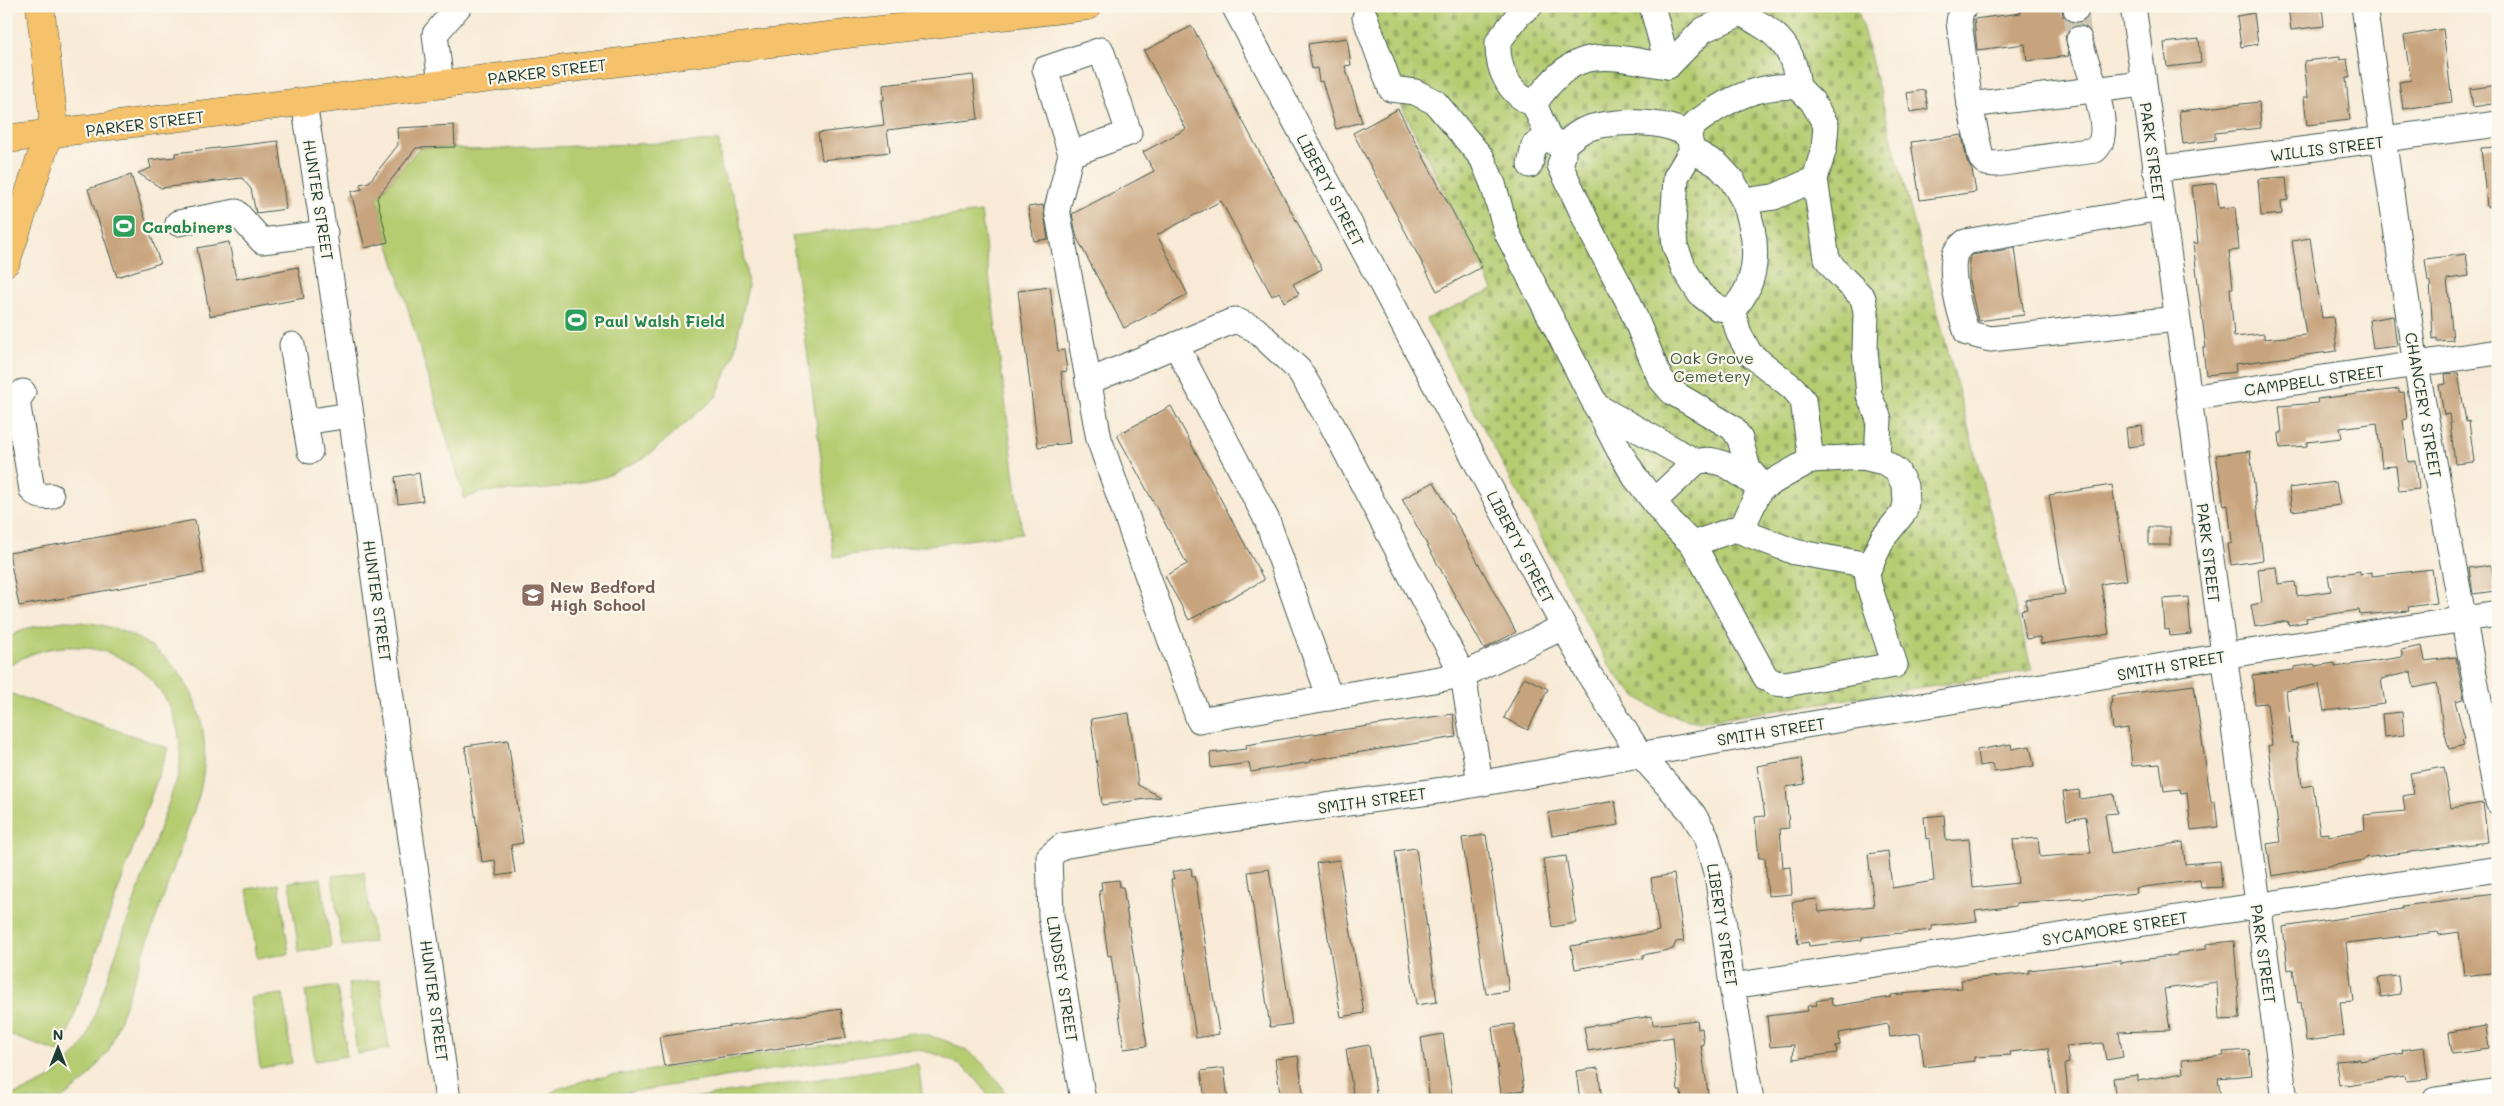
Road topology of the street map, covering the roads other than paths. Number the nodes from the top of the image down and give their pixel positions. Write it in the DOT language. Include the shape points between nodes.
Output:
graph roads {
  1 [pos="40,6"];
  2 [pos="459,6"];
  3 [pos="1088,6"];
  4 [pos="1234,6"];
  5 [pos="1530,6"];
  6 [pos="1652,6"];
  7 [pos="2133,6"];
  8 [pos="2364,6"];
  9 [pos="1739,10"];
  10 [pos="1962,14"];
  11 [pos="1365,17"];
  12 [pos="2079,39"];
  13 [pos="1668,66"];
  14 [pos="2143,84"];
  15 [pos="441,85"];
  16 [pos="1798,86"];
  17 [pos="2096,90"];
  18 [pos="304,102"];
  19 [pos="1534,104"];
  20 [pos="1970,105"];
  21 [pos="2498,124"];
  22 [pos="50,134"];
  23 [pos="6,139"];
  24 [pos="2382,141"];
  25 [pos="1554,142"];
  26 [pos="1690,143"];
  27 [pos="1070,154"];
  28 [pos="1530,165"];
  29 [pos="2155,169"];
  30 [pos="1815,179"];
  31 [pos="1744,201"];
  32 [pos="2161,208"];
  33 [pos="178,223"];
  34 [pos="325,233"];
  35 [pos="6,262"];
  36 [pos="1732,310"];
  37 [pos="2177,319"];
  38 [pos="292,344"];
  39 [pos="1176,345"];
  40 [pos="2498,352"];
  41 [pos="2416,366"];
  42 [pos="1088,382"];
  43 [pos="23,392"];
  44 [pos="2189,398"];
  45 [pos="1596,406"];
  46 [pos="350,415"];
  47 [pos="305,422"];
  48 [pos="310,451"];
  49 [pos="1877,459"];
  50 [pos="1811,460"];
  51 [pos="1696,462"];
  52 [pos="1762,488"];
  53 [pos="52,496"];
  54 [pos="1654,501"];
  55 [pos="1736,529"];
  56 [pos="1692,544"];
  57 [pos="1869,566"];
  58 [pos="2498,614"];
  59 [pos="2463,620"];
  60 [pos="1563,627"];
  61 [pos="2223,656"];
  62 [pos="1464,675"];
  63 [pos="1330,698"];
  64 [pos="1639,753"];
  65 [pos="1480,783"];
  66 [pos="2498,802"];
  67 [pos="1049,857"];
  68 [pos="2498,869"];
  69 [pos="2258,906"];
  70 [pos="1732,986"];
  71 [pos="2498,1091"];
  72 [pos="448,1100"];
  73 [pos="1083,1100"];
  74 [pos="1751,1100"];
  75 [pos="2285,1100"];
  76 [pos="2435,1100"];
  1 -- 22 [label="main road" via="53,114"];
  2 -- 15 [label="street" via="435,34"];
  3 -- 15 [label="main road, PARKER STREET"];
  4 -- 60 [label="street, LIBERTY STREET"];
  5 -- 19 [label="street" via="1506,28 1498,42 1497,52 1509,86 1521,99"];
  6 -- 13 [label="street"];
  7 -- 14 [label="street, PARK STREET"];
  8 -- 24 [label="street, CHANCERY STREET"];
  9 -- 13 [label="street" via="1704,30"];
  9 -- 16 [label="street" via="1772,32 1787,48 1796,69"];
  10 -- 20 [label="street"];
  11 -- 45 [label="street" via="1391,89 1414,92 1435,102 1482,158 1494,184 1507,233"];
  12 -- 17 [label="street"];
  13 -- 19 [label="street" via="1593,56 1562,72"];
  14 -- 17 [label="street"];
  14 -- 29 [label="street, PARK STREET"];
  15 -- 18 [label="main road, PARKER STREET"];
  16 -- 26 [label="street" via="1767,88 1728,102 1694,125"];
  16 -- 30 [label="street" via="1812,101 1826,125 1824,148"];
  17 -- 20 [label="street"];
  17 -- 20 [label="street" via="2103,137 2095,150 1996,164 1986,163 1981,158"];
  18 -- 22 [label="main road, PARKER STREET"];
  18 -- 34 [label="street, HUNTER STREET"];
  19 -- 25 [label="street"];
  21 -- 24 [label="street, WILLIS STREET"];
  22 -- 23 [label="main road, PARKER STREET"];
  22 -- 35 [label="main road"];
  24 -- 29 [label="street, WILLIS STREET"];
  24 -- 41 [label="street, CHANCERY STREET"];
  25 -- 26 [label="street" via="1604,125 1636,123 1671,127"];
  25 -- 28 [label="street" via="1534,146"];
  25 -- 52 [label="street" via="1563,156 1560,165 1629,303 1660,378 1672,392 1733,428 1740,439 1748,470"];
  26 -- 31 [label="street" via="1732,180"];
  26 -- 36 [label="street" via="1676,177 1675,246 1684,270 1700,294 1718,308"];
  27 -- 42 [label="street" via="1057,209"];
  29 -- 32 [label="street, PARK STREET"];
  30 -- 31 [label="street" via="1774,197"];
  30 -- 49 [label="street" via="1827,259 1863,298 1868,395 1879,419"];
  31 -- 36 [label="street" via="1753,230 1755,263 1748,288"];
  32 -- 37 [label="street, PARK STREET"];
  32 -- 37 [label="street" via="1965,242 1956,252 1953,264 1961,317 1967,333 1990,339"];
  33 -- 34 [label="street" via="236,212 262,241"];
  34 -- 46 [label="street, HUNTER STREET"];
  36 -- 50 [label="street" via="1739,334 1750,354 1794,388 1803,400"];
  37 -- 44 [label="street, PARK STREET"];
  38 -- 47 [label="street"];
  39 -- 42 [label="street"];
  39 -- 62 [label="street" via="1235,320 1256,329 1299,370 1331,422"];
  39 -- 63 [label="street" via="1268,520"];
  40 -- 41 [label="street, CAMPBELL STREET"];
  41 -- 44 [label="street, CAMPBELL STREET"];
  41 -- 59 [label="street, CHANCERY STREET"];
  42 -- 63 [label="street" via="1098,439 1199,720"];
  43 -- 53 [label="street" via="16,401 32,490 43,497"];
  44 -- 61 [label="street, PARK STREET"];
  45 -- 51 [label="street"];
  45 -- 54 [label="street" via="1635,477"];
  46 -- 47 [label="street"];
  46 -- 72 [label="street, HUNTER STREET"];
  47 -- 48 [label="street"];
  49 -- 50 [label="street" via="1836,457"];
  49 -- 57 [label="street" via="1891,466 1902,478 1906,502 1904,512 1882,538"];
  50 -- 52 [label="street"];
  51 -- 52 [label="street" via="1705,459 1718,462"];
  51 -- 54 [label="street"];
  52 -- 55 [label="street" via="1744,524"];
  54 -- 56 [label="street"];
  55 -- 56 [label="street"];
  55 -- 57 [label="street" via="1795,552"];
  56 -- 57 [label="street" via="1759,669 1766,678 1780,684 1895,666 1869,586"];
  58 -- 59 [label="street, SMITH STREET"];
  59 -- 61 [label="street, SMITH STREET"];
  59 -- 66 [label="street, CHANCERY STREET"];
  60 -- 62 [label="street"];
  60 -- 64 [label="street, LIBERTY STREET"];
  61 -- 64 [label="street, SMITH STREET"];
  61 -- 69 [label="street, PARK STREET"];
  62 -- 63 [label="street"];
  62 -- 65 [label="street"];
  64 -- 65 [label="street, SMITH STREET"];
  64 -- 70 [label="street, LIBERTY STREET" via="1693,814 1706,836 1718,880"];
  65 -- 67 [label="street, SMITH STREET" via="1062,846"];
  67 -- 73 [label="street, LINDSEY STREET" via="1051,916"];
  68 -- 69 [label="street, SYCAMORE STREET"];
  69 -- 70 [label="street, SYCAMORE STREET"];
  69 -- 75 [label="street, PARK STREET"];
  70 -- 74 [label="street, LIBERTY STREET"];
  71 -- 76 [label="street"];
}
